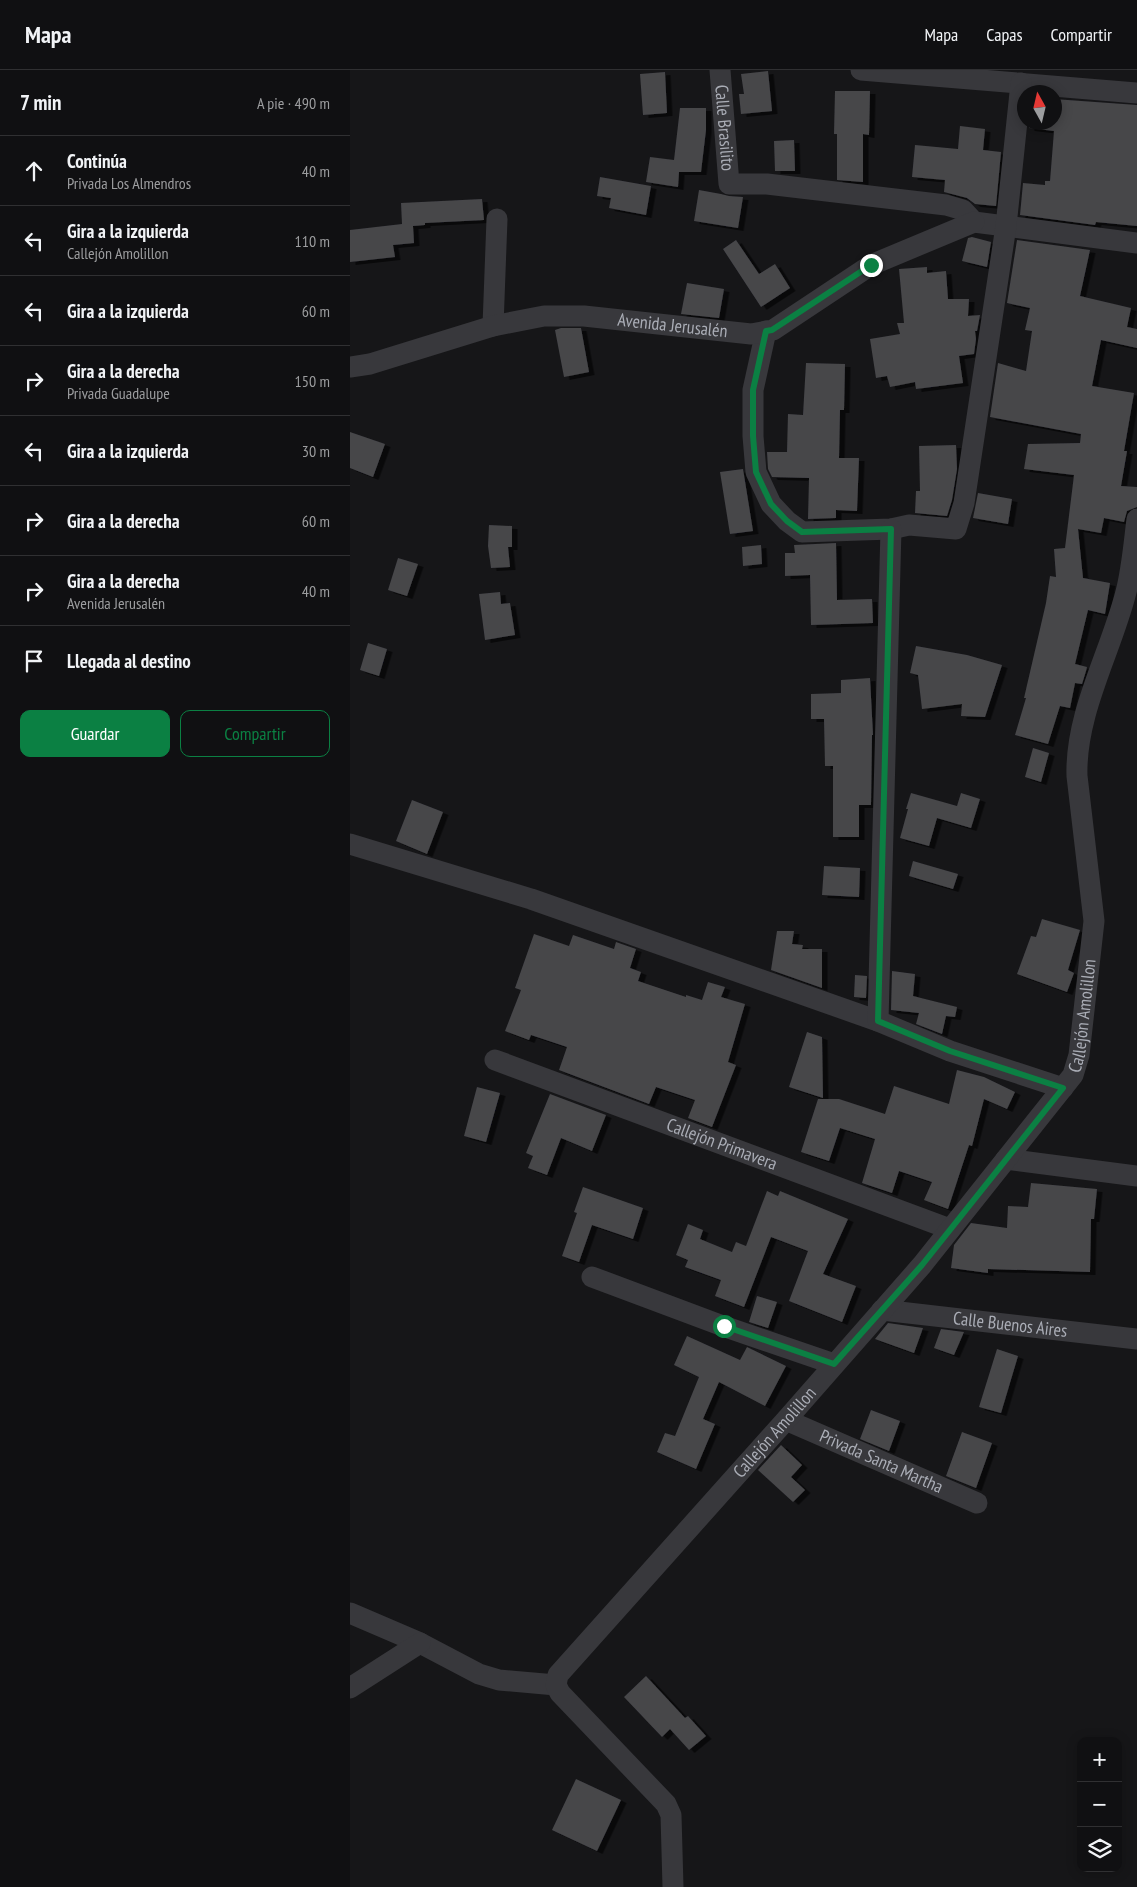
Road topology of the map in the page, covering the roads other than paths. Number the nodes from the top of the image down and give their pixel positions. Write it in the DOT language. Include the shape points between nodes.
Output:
graph roads {
  1 [pos="720,70"];
  2 [pos="861,70"];
  3 [pos="1021,83"];
  4 [pos="1137,93"];
  5 [pos="497,219"];
  6 [pos="974,222"];
  7 [pos="1006,226"];
  8 [pos="1137,243"];
  9 [pos="493,326"];
  10 [pos="766,331"];
  11 [pos="350,367"];
  12 [pos="1137,520"];
  13 [pos="891,529"];
  14 [pos="350,844"];
  15 [pos="878,1021"];
  16 [pos="495,1060"];
  17 [pos="1063,1088"];
  18 [pos="1006,1159"];
  19 [pos="1137,1176"];
  20 [pos="950,1229"];
  21 [pos="592,1277"];
  22 [pos="882,1310"];
  23 [pos="1137,1339"];
  24 [pos="834,1364"];
  25 [pos="786,1420"];
  26 [pos="976,1503"];
  27 [pos="350,1613"];
  28 [pos="420,1643"];
  29 [pos="556,1685"];
  30 [pos="350,1688"];
  31 [pos="673,1887"];
  1 -- 6 [label="street, Calle Brasilito" via="730,184 767,184 946,205 963,210"];
  2 -- 3 [label="street"];
  3 -- 4 [label="street"];
  3 -- 7 [label="street"];
  5 -- 9 [label="street"];
  6 -- 7 [label="street"];
  6 -- 10 [label="street, Avenida Jerusalén" via="871,265"];
  7 -- 8 [label="street"];
  7 -- 13 [label="street" via="964,503 956,528 909,525"];
  9 -- 10 [label="street, Avenida Jerusalén" via="544,316 584,316 751,334"];
  9 -- 11 [label="street, Avenida Jerusalén" via="370,364"];
  10 -- 13 [label="street" via="753,390 753,436 756,472 771,504 802,532"];
  12 -- 17 [label="street, Callejón Amolillon" via="1127,591 1082,726 1076,758 1094,921 1079,1055 1073,1075"];
  13 -- 15 [label="street"];
  14 -- 15 [label="street" via="532,899"];
  15 -- 17 [label="street" via="950,1051"];
  16 -- 20 [label="street, Callejón Primavera"];
  17 -- 18 [label="street, Callejón Amolillon"];
  18 -- 19 [label="street"];
  18 -- 20 [label="street, Callejón Amolillon"];
  20 -- 22 [label="street, Callejón Amolillon"];
  21 -- 24 [label="street"];
  22 -- 23 [label="street, Calle Buenos Aires"];
  22 -- 24 [label="street, Callejón Amolillon"];
  24 -- 25 [label="street, Callejón Amolillon"];
  25 -- 26 [label="street, Privada Santa Martha"];
  25 -- 29 [label="street, Callejón Amolillon" via="558,1675"];
  27 -- 28 [label="street"];
  28 -- 29 [label="street" via="479,1674 499,1680"];
  28 -- 30 [label="street"];
  29 -- 31 [label="street" via="666,1804 671,1815"];
}
